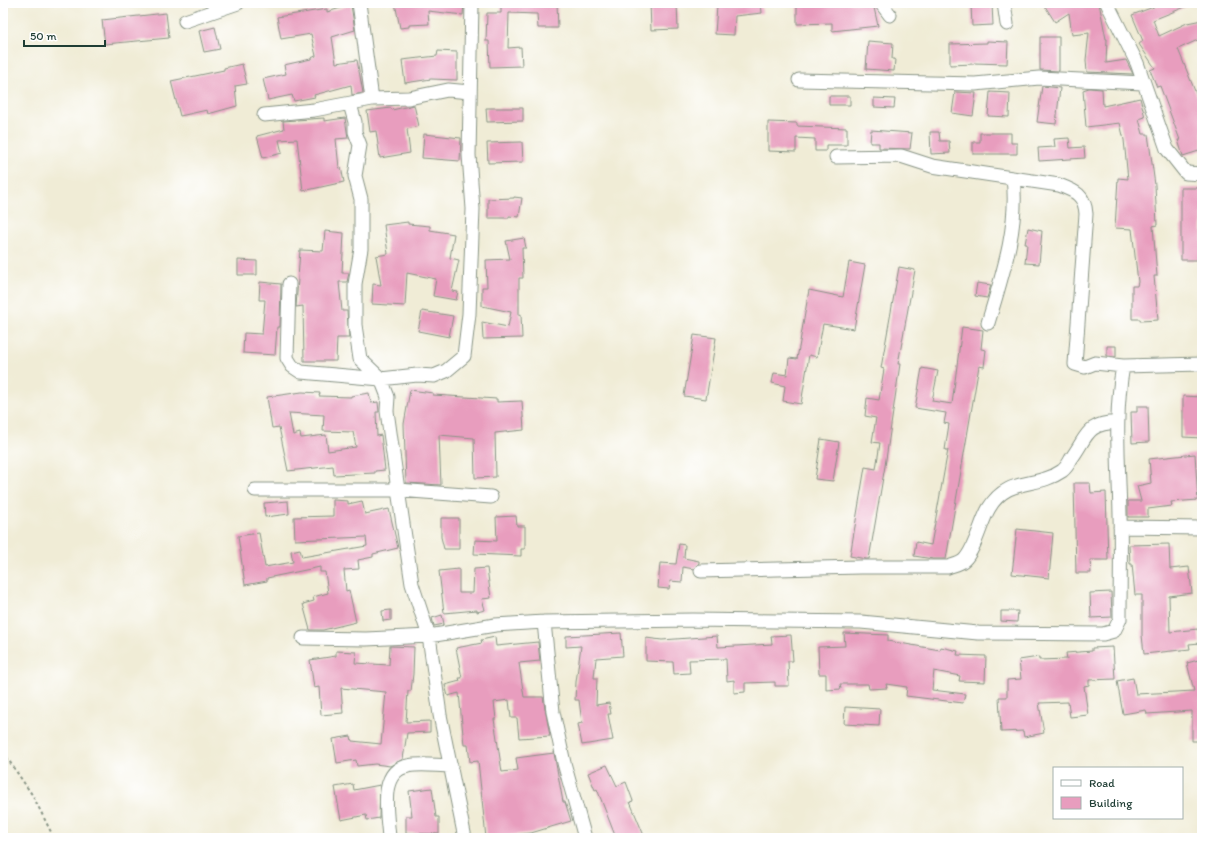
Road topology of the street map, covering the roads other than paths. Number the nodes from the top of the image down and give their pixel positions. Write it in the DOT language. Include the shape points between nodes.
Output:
graph roads {
  1 [pos="238,3"];
  2 [pos="359,3"];
  3 [pos="472,3"];
  4 [pos="881,3"];
  5 [pos="1004,3"];
  6 [pos="1107,3"];
  7 [pos="890,15"];
  8 [pos="185,21"];
  9 [pos="1007,24"];
  10 [pos="799,80"];
  11 [pos="1144,82"];
  12 [pos="470,92"];
  13 [pos="372,99"];
  14 [pos="350,104"];
  15 [pos="264,115"];
  16 [pos="836,157"];
  17 [pos="1202,174"];
  18 [pos="1013,178"];
  19 [pos="288,284"];
  20 [pos="988,323"];
  21 [pos="1202,364"];
  22 [pos="1123,366"];
  23 [pos="381,379"];
  24 [pos="1117,422"];
  25 [pos="254,490"];
  26 [pos="398,490"];
  27 [pos="491,496"];
  28 [pos="1120,527"];
  29 [pos="1202,528"];
  30 [pos="701,571"];
  31 [pos="544,622"];
  32 [pos="428,636"];
  33 [pos="303,638"];
  34 [pos="451,766"];
  35 [pos="389,838"];
  36 [pos="465,838"];
  37 [pos="585,838"];
  1 -- 8 [label="street"];
  2 -- 13 [label="street"];
  3 -- 12 [label="street"];
  4 -- 7 [label="street"];
  5 -- 9 [label="street"];
  6 -- 11 [label="street"];
  10 -- 11 [label="street" via="975,84 1038,78"];
  11 -- 17 [label="street" via="1170,154 1186,173"];
  12 -- 13 [label="street" via="448,90 409,98"];
  12 -- 23 [label="street" via="469,154 473,209 469,314 464,356 446,371 434,376"];
  13 -- 14 [label="street"];
  14 -- 15 [label="street"];
  14 -- 23 [label="street" via="360,144 355,176 361,199 361,249 355,284 355,325 360,359"];
  16 -- 18 [label="street" via="901,156 932,166"];
  18 -- 20 [label="street" via="1015,198 1006,260"];
  18 -- 22 [label="street" via="1059,185 1074,191 1085,203 1076,364 1085,367 1095,363"];
  19 -- 23 [label="street" via="288,358 296,370 305,374"];
  21 -- 22 [label="street"];
  22 -- 24 [label="street" via="1118,392"];
  23 -- 26 [label="street" via="388,397 387,411"];
  24 -- 28 [label="street"];
  24 -- 30 [label="street" via="1102,423 1093,427 1085,435 1064,469 1055,475 1018,484 998,495 988,508 965,559 957,564 948,567"];
  25 -- 26 [label="street"];
  26 -- 27 [label="street"];
  26 -- 32 [label="street" via="412,584"];
  28 -- 29 [label="street"];
  28 -- 31 [label="street" via="1120,620 1114,631 1103,634 978,633 860,622"];
  31 -- 32 [label="street" via="495,625"];
  31 -- 37 [label="street" via="553,712"];
  32 -- 33 [label="street" via="366,640"];
  32 -- 34 [label="street"];
  34 -- 35 [label="street" via="406,766 391,775 386,789"];
  34 -- 36 [label="street"];
}
